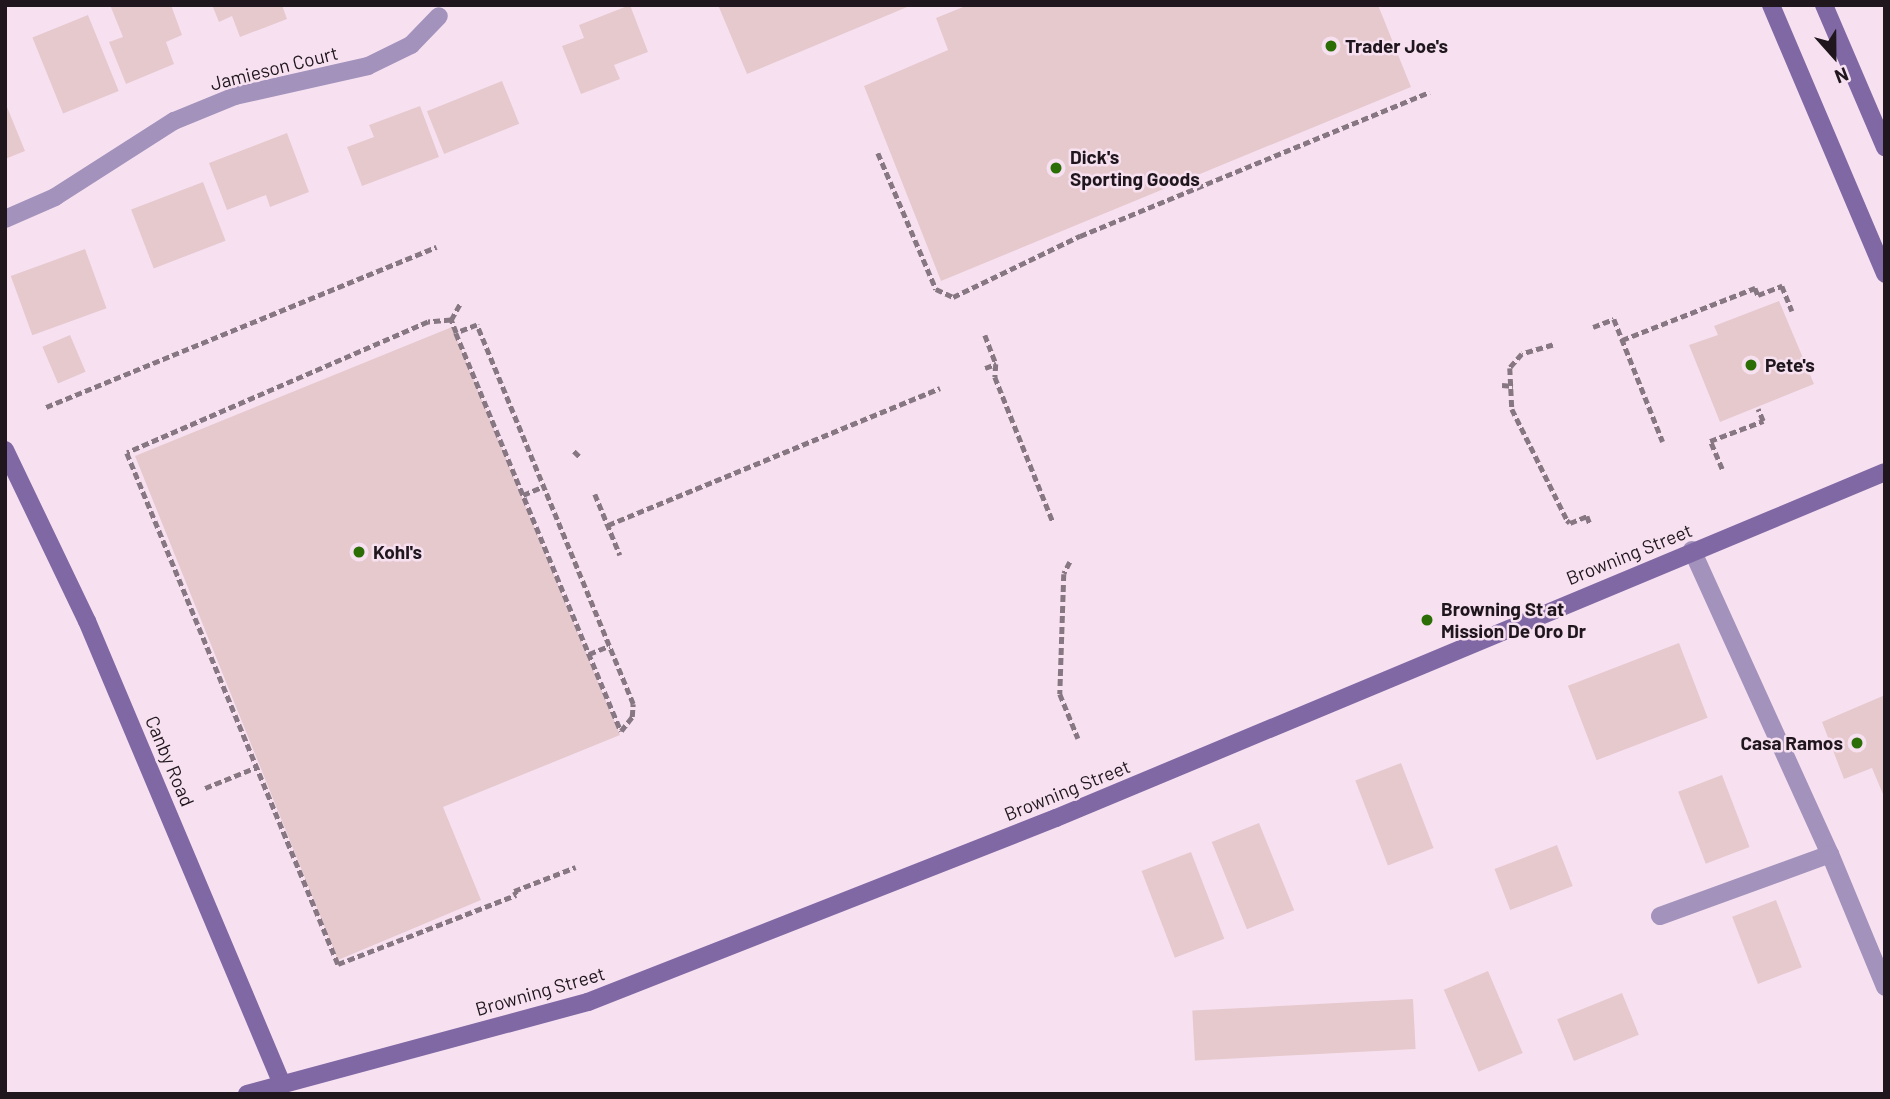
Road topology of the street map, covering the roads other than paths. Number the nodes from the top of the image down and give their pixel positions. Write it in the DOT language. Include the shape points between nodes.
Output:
graph roads {
  1 [pos="1771,5"];
  2 [pos="1824,5"];
  3 [pos="439,16"];
  4 [pos="1885,147"];
  5 [pos="5,219"];
  6 [pos="1885,274"];
  7 [pos="5,450"];
  8 [pos="1885,472"];
  9 [pos="1692,550"];
  10 [pos="1830,854"];
  11 [pos="1660,916"];
  12 [pos="1885,987"];
  13 [pos="284,1089"];
  14 [pos="247,1094"];
  1 -- 6 [label="street"];
  2 -- 4 [label="street"];
  3 -- 5 [label="street, Jamieson Court" via="411,45 368,66 235,96 174,121 55,197"];
  7 -- 13 [label="street, Canby Road" via="87,621"];
  8 -- 9 [label="street, Browning Street"];
  9 -- 10 [label="street"];
  9 -- 13 [label="street, Browning Street" via="1056,818 588,1002"];
  10 -- 11 [label="street"];
  10 -- 12 [label="street"];
  13 -- 14 [label="street, Browning Street"];
}
